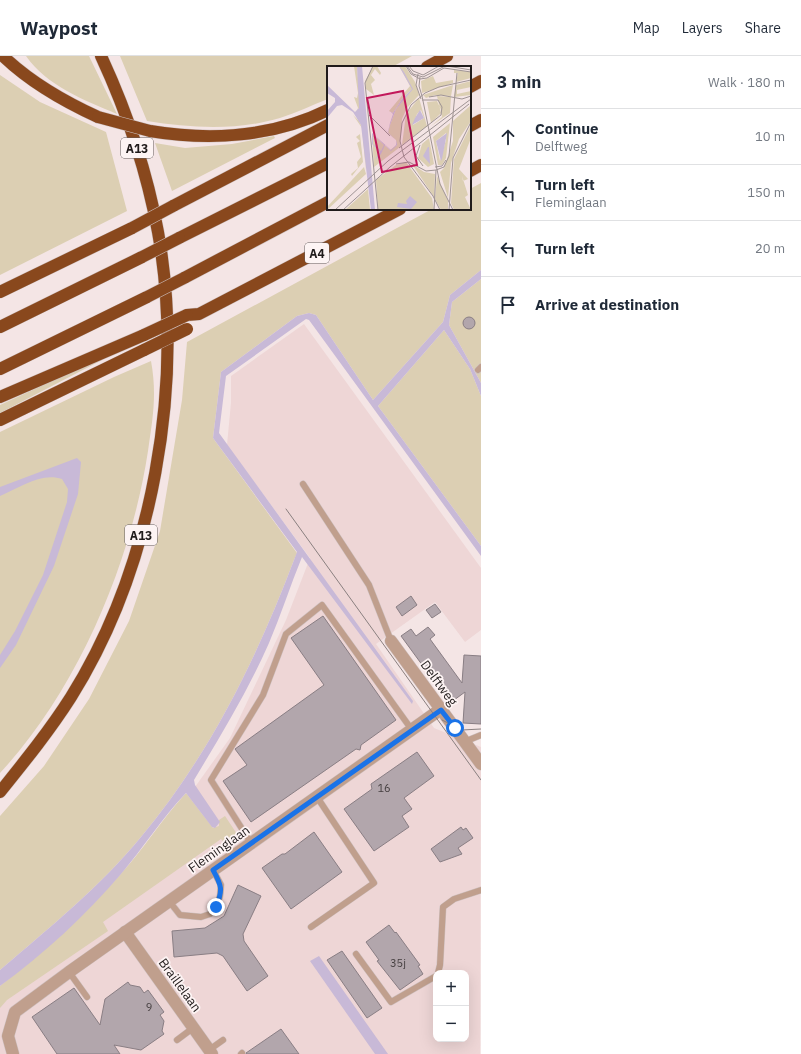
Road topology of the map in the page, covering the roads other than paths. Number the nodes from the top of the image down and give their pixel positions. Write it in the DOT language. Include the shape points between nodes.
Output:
graph roads {
  1 [pos="3,56"];
  2 [pos="102,56"];
  3 [pos="447,56"];
  4 [pos="429,66"];
  5 [pos="481,81"];
  6 [pos="471,86"];
  7 [pos="327,110"];
  8 [pos="481,120"];
  9 [pos="471,125"];
  10 [pos="327,126"];
  11 [pos="327,164"];
  12 [pos="481,165"];
  13 [pos="471,170"];
  14 [pos="327,203"];
  15 [pos="398,210"];
  16 [pos="0,292"];
  17 [pos="199,314"];
  18 [pos="0,327"];
  19 [pos="0,369"];
  20 [pos="0,397"];
  21 [pos="0,420"];
  22 [pos="303,484"];
  23 [pos="391,641"];
  24 [pos="441,710"];
  25 [pos="412,730"];
  26 [pos="481,735"];
  27 [pos="464,742"];
  28 [pos="481,764"];
  29 [pos="0,792"];
  30 [pos="317,797"];
  31 [pos="251,843"];
  32 [pos="213,870"];
  33 [pos="481,890"];
  34 [pos="169,901"];
  35 [pos="311,927"];
  36 [pos="124,932"];
  37 [pos="356,954"];
  38 [pos="439,970"];
  39 [pos="69,972"];
  40 [pos="433,978"];
  41 [pos="87,997"];
  42 [pos="193,1028"];
  43 [pos="177,1040"];
  44 [pos="223,1040"];
  45 [pos="210,1052"];
  46 [pos="13,1054"];
  1 -- 7 [label="highway, bridge" via="50,92 98,117 150,130 207,137 246,134 289,125"];
  2 -- 29 [label="highway, A13" via="116,88 143,167 163,267 168,342 166,392 157,467 142,531 130,568 97,650 55,721"];
  3 -- 4 [label="highway"];
  5 -- 6 [label="highway"];
  8 -- 9 [label="highway"];
  10 -- 16 [label="highway, bridge" via="132,228"];
  11 -- 18 [label="highway, bridge"];
  12 -- 13 [label="highway"];
  14 -- 19 [label="highway, bridge" via="147,297"];
  15 -- 17 [label="highway, A4"];
  17 -- 20 [label="highway, A4, bridge" via="187,315"];
  17 -- 21 [label="highway, A4, bridge" via="186,329"];
  22 -- 23 [label="lane" via="369,585"];
  23 -- 24 [label="street, Delftweg"];
  24 -- 25 [label="street, Fleminglaan"];
  24 -- 27 [label="street, Delftweg"];
  25 -- 30 [label="street, Fleminglaan"];
  25 -- 31 [label="lane" via="322,605 286,634 264,695 211,780"];
  26 -- 27 [label="lane"];
  27 -- 28 [label="street, Delftweg"];
  30 -- 31 [label="street, Fleminglaan"];
  30 -- 35 [label="lane" via="374,883"];
  31 -- 32 [label="street, Fleminglaan"];
  32 -- 34 [label="street, Fleminglaan"];
  32 -- 34 [label="lane" via="221,885 220,896 210,914 201,917 180,915"];
  33 -- 38 [label="lane" via="454,899 443,907"];
  34 -- 36 [label="street, Fleminglaan"];
  36 -- 39 [label="street, Fleminglaan"];
  36 -- 42 [label="street, Braillelaan"];
  37 -- 40 [label="lane" via="391,1002"];
  39 -- 41 [label="lane"];
  39 -- 46 [label="street, Fleminglaan" via="15,1012 8,1036"];
  42 -- 43 [label="lane"];
  42 -- 45 [label="street, Braillelaan"];
  44 -- 45 [label="lane"];
}
